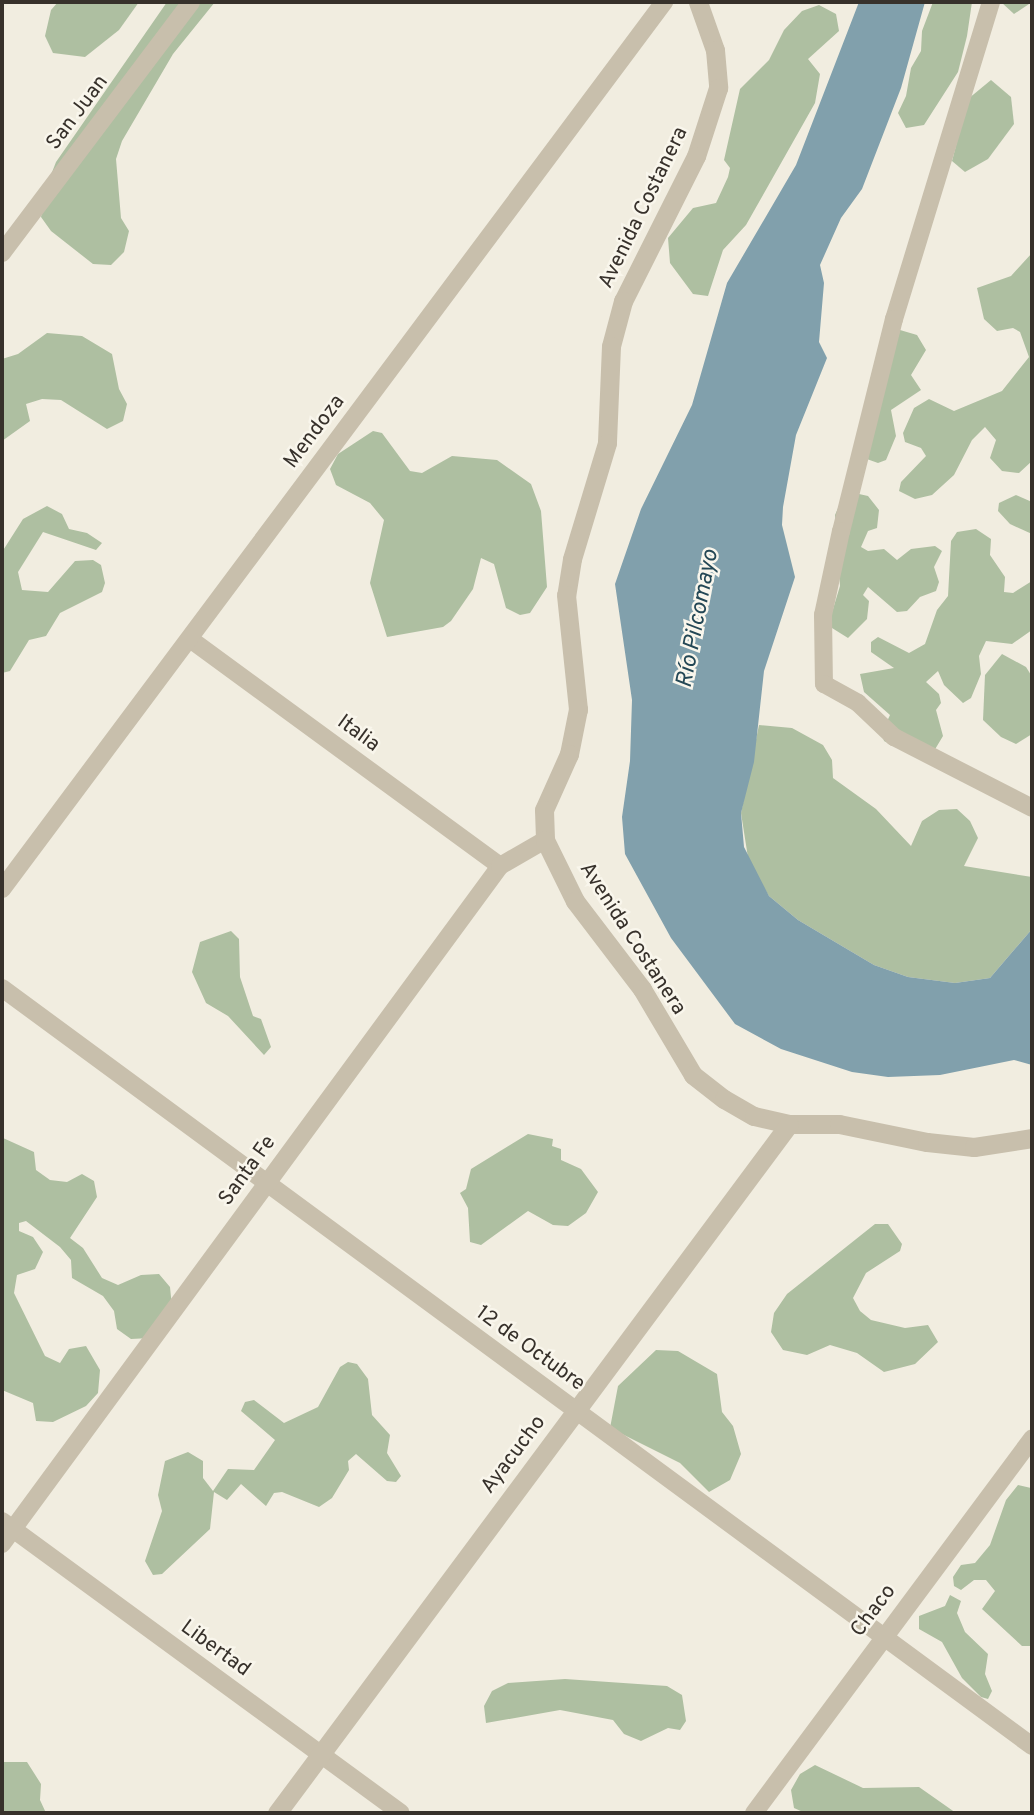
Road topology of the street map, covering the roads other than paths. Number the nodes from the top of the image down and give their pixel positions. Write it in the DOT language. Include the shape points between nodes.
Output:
graph roads {
  1 [pos="191,2"];
  2 [pos="664,2"];
  3 [pos="698,2"];
  4 [pos="991,2"];
  5 [pos="2,253"];
  6 [pos="190,639"];
  7 [pos="1032,808"];
  8 [pos="545,841"];
  9 [pos="500,866"];
  10 [pos="2,889"];
  11 [pos="2,988"];
  12 [pos="789,1124"];
  13 [pos="1032,1138"];
  14 [pos="267,1183"];
  15 [pos="576,1411"];
  16 [pos="1032,1438"];
  17 [pos="8,1525"];
  18 [pos="2,1545"];
  19 [pos="883,1637"];
  20 [pos="1032,1746"];
  21 [pos="320,1754"];
  22 [pos="277,1813"];
  23 [pos="401,1813"];
  24 [pos="754,1813"];
  1 -- 5 [label="street, San Juan"];
  2 -- 6 [label="street, Mendoza"];
  3 -- 8 [label="street, Avenida Costanera" via="715,50 718,88 711,122 623,301 611,346 607,443 572,559 566,595 578,709 569,754 544,810"];
  4 -- 7 [label="street" via="894,319 841,531 823,615 824,684 858,703 894,737"];
  6 -- 9 [label="street, Italia"];
  6 -- 10 [label="street, Mendoza"];
  8 -- 9 [label="street, Santa Fe"];
  8 -- 12 [label="street, Avenida Costanera" via="575,901 642,989 693,1074 754,1115"];
  9 -- 14 [label="street, Santa Fe"];
  11 -- 14 [label="street, 12 de Octubre"];
  12 -- 13 [label="street, Avenida Costanera" via="839,1124 974,1147"];
  12 -- 15 [label="street, Ayacucho"];
  14 -- 15 [label="street, 12 de Octubre"];
  14 -- 17 [label="street, Santa Fe"];
  15 -- 19 [label="street, 12 de Octubre"];
  15 -- 21 [label="street, Ayacucho"];
  16 -- 19 [label="street, Chaco"];
  17 -- 18 [label="street, Santa Fe"];
  17 -- 21 [label="street, Libertad"];
  19 -- 20 [label="street, 12 de Octubre"];
  19 -- 24 [label="street, Chaco"];
  21 -- 22 [label="street, Ayacucho"];
  21 -- 23 [label="street, Libertad"];
}
